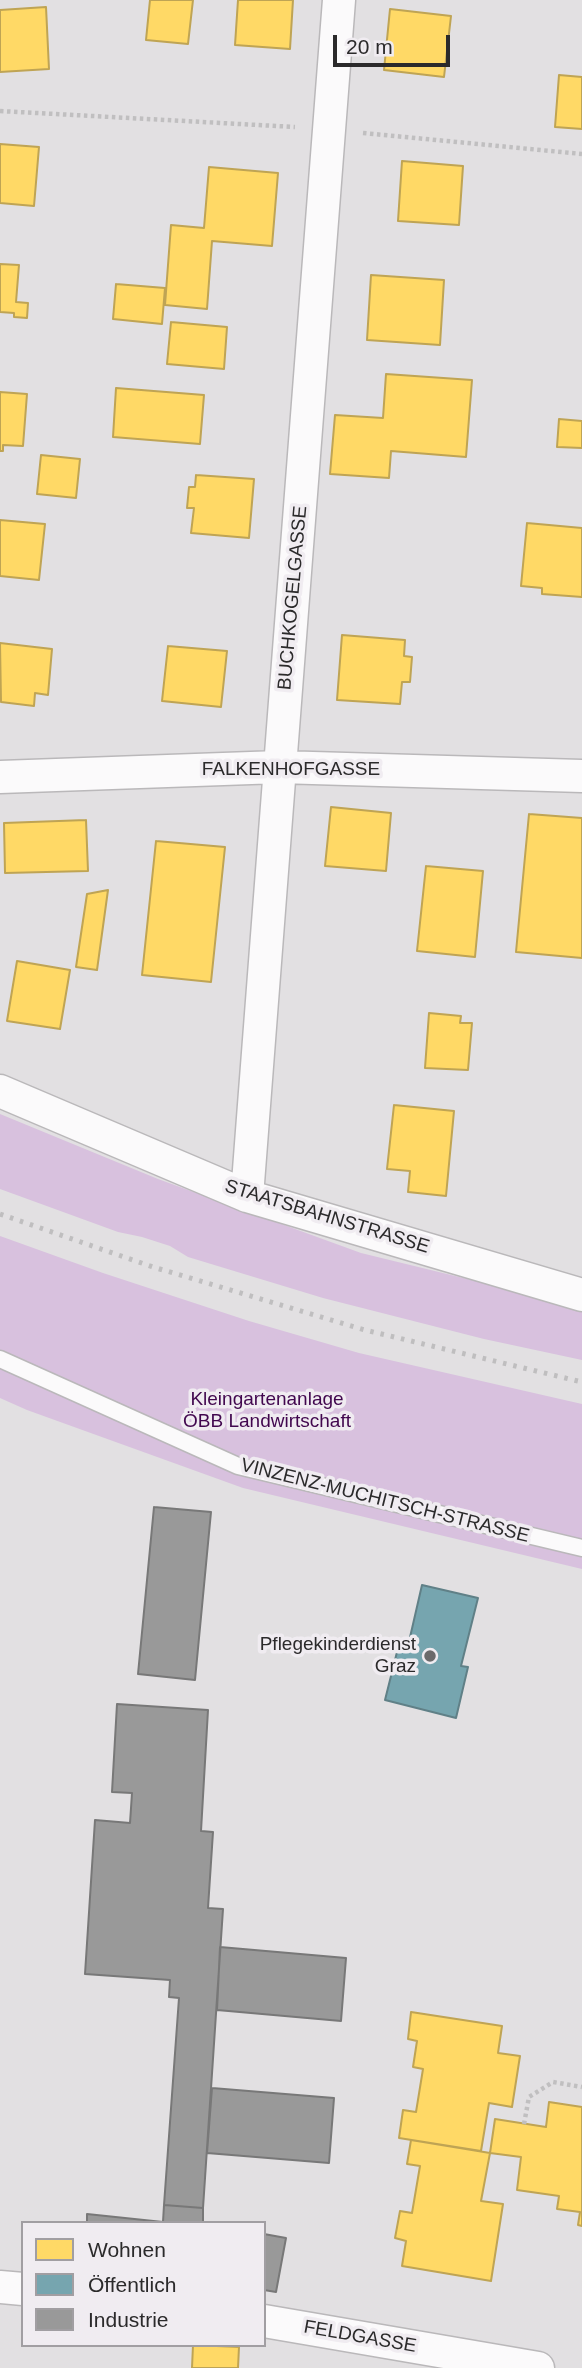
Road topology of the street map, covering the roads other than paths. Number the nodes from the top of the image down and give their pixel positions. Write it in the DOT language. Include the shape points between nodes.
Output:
graph roads {
  1 [pos="339,0"];
  2 [pos="279,767"];
  3 [pos="582,776"];
  4 [pos="0,777"];
  5 [pos="0,1091"];
  6 [pos="247,1196"];
  7 [pos="582,1295"];
  8 [pos="0,1359"];
  9 [pos="582,1548"];
  10 [pos="0,2287"];
  11 [pos="21,2289"];
  12 [pos="266,2321"];
  13 [pos="538,2368"];
  1 -- 2 [label="street, BUCHKOGELGASSE"];
  2 -- 3 [label="street, FALKENHOFGASSE"];
  2 -- 4 [label="street, FALKENHOFGASSE"];
  2 -- 6 [label="street, BUCHKOGELGASSE"];
  5 -- 6 [label="street, STAATSBAHNSTRASSE"];
  6 -- 7 [label="street, STAATSBAHNSTRASSE"];
  8 -- 9 [label="lane, VINZENZ-MUCHITSCH-STRASSE" via="237,1466"];
  10 -- 11 [label="street"];
  12 -- 13 [label="street, FELDGASSE"];
}
